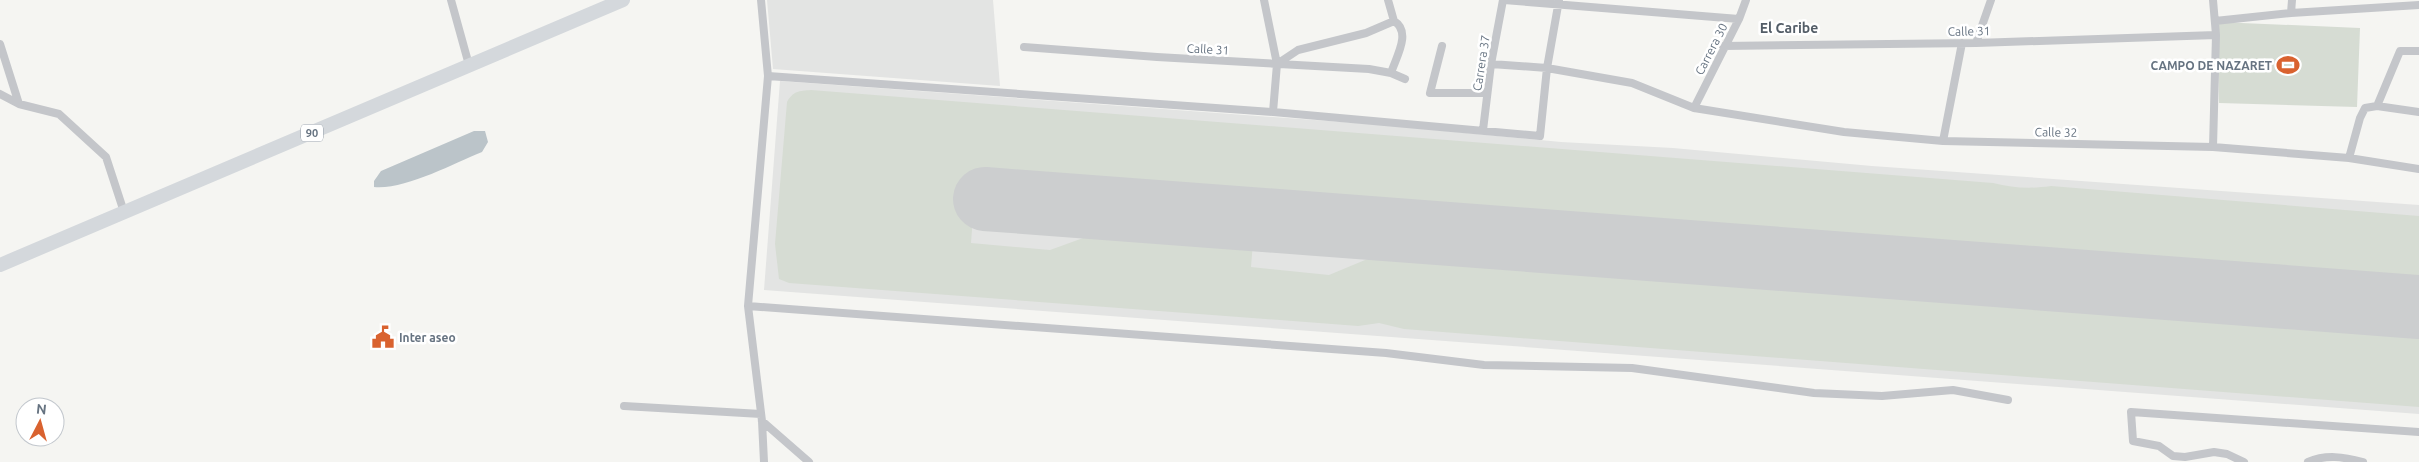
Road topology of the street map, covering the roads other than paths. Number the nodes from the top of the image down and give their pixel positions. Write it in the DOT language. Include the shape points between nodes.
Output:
graph roads {
  1 [pos="451,0"];
  2 [pos="623,0"];
  3 [pos="761,0"];
  4 [pos="1264,0"];
  5 [pos="1388,0"];
  6 [pos="1504,0"];
  7 [pos="1746,0"];
  8 [pos="1991,0"];
  9 [pos="2213,0"];
  10 [pos="2292,0"];
  11 [pos="1559,2"];
  12 [pos="2419,5"];
  13 [pos="2291,13"];
  14 [pos="1739,19"];
  15 [pos="1394,21"];
  16 [pos="2215,21"];
  17 [pos="2216,35"];
  18 [pos="1962,43"];
  19 [pos="1976,43"];
  20 [pos="0,44"];
  21 [pos="1442,46"];
  22 [pos="1723,46"];
  23 [pos="1024,47"];
  24 [pos="2419,51"];
  25 [pos="1277,64"];
  26 [pos="1491,64"];
  27 [pos="469,65"];
  28 [pos="1547,68"];
  29 [pos="1391,72"];
  30 [pos="0,74"];
  31 [pos="10,76"];
  32 [pos="768,76"];
  33 [pos="1405,80"];
  34 [pos="1488,93"];
  35 [pos="0,94"];
  36 [pos="19,104"];
  37 [pos="2376,106"];
  38 [pos="1694,108"];
  39 [pos="1273,112"];
  40 [pos="2419,112"];
  41 [pos="1483,130"];
  42 [pos="1943,141"];
  43 [pos="2213,147"];
  44 [pos="2349,158"];
  45 [pos="2419,169"];
  46 [pos="124,212"];
  47 [pos="0,265"];
  48 [pos="748,306"];
  49 [pos="2008,400"];
  50 [pos="624,406"];
  51 [pos="761,418"];
  52 [pos="2419,432"];
  53 [pos="764,462"];
  54 [pos="809,462"];
  55 [pos="2244,462"];
  56 [pos="2308,462"];
  57 [pos="2363,462"];
  1 -- 27 [label="street"];
  2 -- 27 [label="highway, 90"];
  3 -- 32 [label="street"];
  4 -- 25 [label="street"];
  5 -- 15 [label="street"];
  6 -- 11 [label="street"];
  6 -- 26 [label="street, Carrera 37"];
  7 -- 14 [label="street, Carrera 30"];
  8 -- 19 [label="street"];
  9 -- 16 [label="street"];
  10 -- 13 [label="street"];
  11 -- 14 [label="street"];
  11 -- 28 [label="street"];
  12 -- 13 [label="street"];
  13 -- 16 [label="street"];
  14 -- 22 [label="street, Carrera 30"];
  15 -- 25 [label="street" via="1366,33 1298,50"];
  15 -- 29 [label="street" via="1403,30 1403,40"];
  16 -- 17 [label="street"];
  17 -- 19 [label="street, Calle 31"];
  17 -- 43 [label="street"];
  18 -- 19 [label="street, Calle 31"];
  18 -- 22 [label="street, Calle 31"];
  18 -- 42 [label="street"];
  20 -- 31 [label="street"];
  21 -- 34 [label="street" via="1430,93"];
  22 -- 38 [label="street, Carrera 30"];
  23 -- 25 [label="street, Calle 31"];
  24 -- 37 [label="street" via="2400,51"];
  25 -- 29 [label="street, Calle 31"];
  25 -- 39 [label="street"];
  26 -- 28 [label="street, Calle 32"];
  26 -- 34 [label="street, Carrera 37"];
  27 -- 46 [label="highway, 90"];
  28 -- 38 [label="street, Calle 32" via="1632,83"];
  28 -- 41 [label="street" via="1540,136"];
  29 -- 33 [label="street, Calle 31"];
  30 -- 31 [label="street"];
  31 -- 36 [label="street"];
  32 -- 39 [label="street"];
  32 -- 48 [label="street"];
  34 -- 41 [label="street, Carrera 37"];
  35 -- 36 [label="street"];
  36 -- 46 [label="street" via="59,114 106,157"];
  37 -- 40 [label="street"];
  37 -- 44 [label="street" via="2365,108"];
  38 -- 42 [label="street, Calle 32" via="1844,132"];
  39 -- 41 [label="street"];
  42 -- 43 [label="street, Calle 32"];
  43 -- 44 [label="street, Calle 32"];
  44 -- 45 [label="street, Calle 32"];
  46 -- 47 [label="highway, 90"];
  48 -- 49 [label="street" via="1386,353 1484,365 1632,368 1814,393 1882,396 1953,390"];
  48 -- 51 [label="street"];
  50 -- 51 [label="street"];
  51 -- 53 [label="street"];
  51 -- 54 [label="street"];
  52 -- 55 [label="street" via="2131,412 2133,441 2159,446 2172,456 2214,452"];
  56 -- 57 [label="street" via="2316,458 2342,456"];
}
